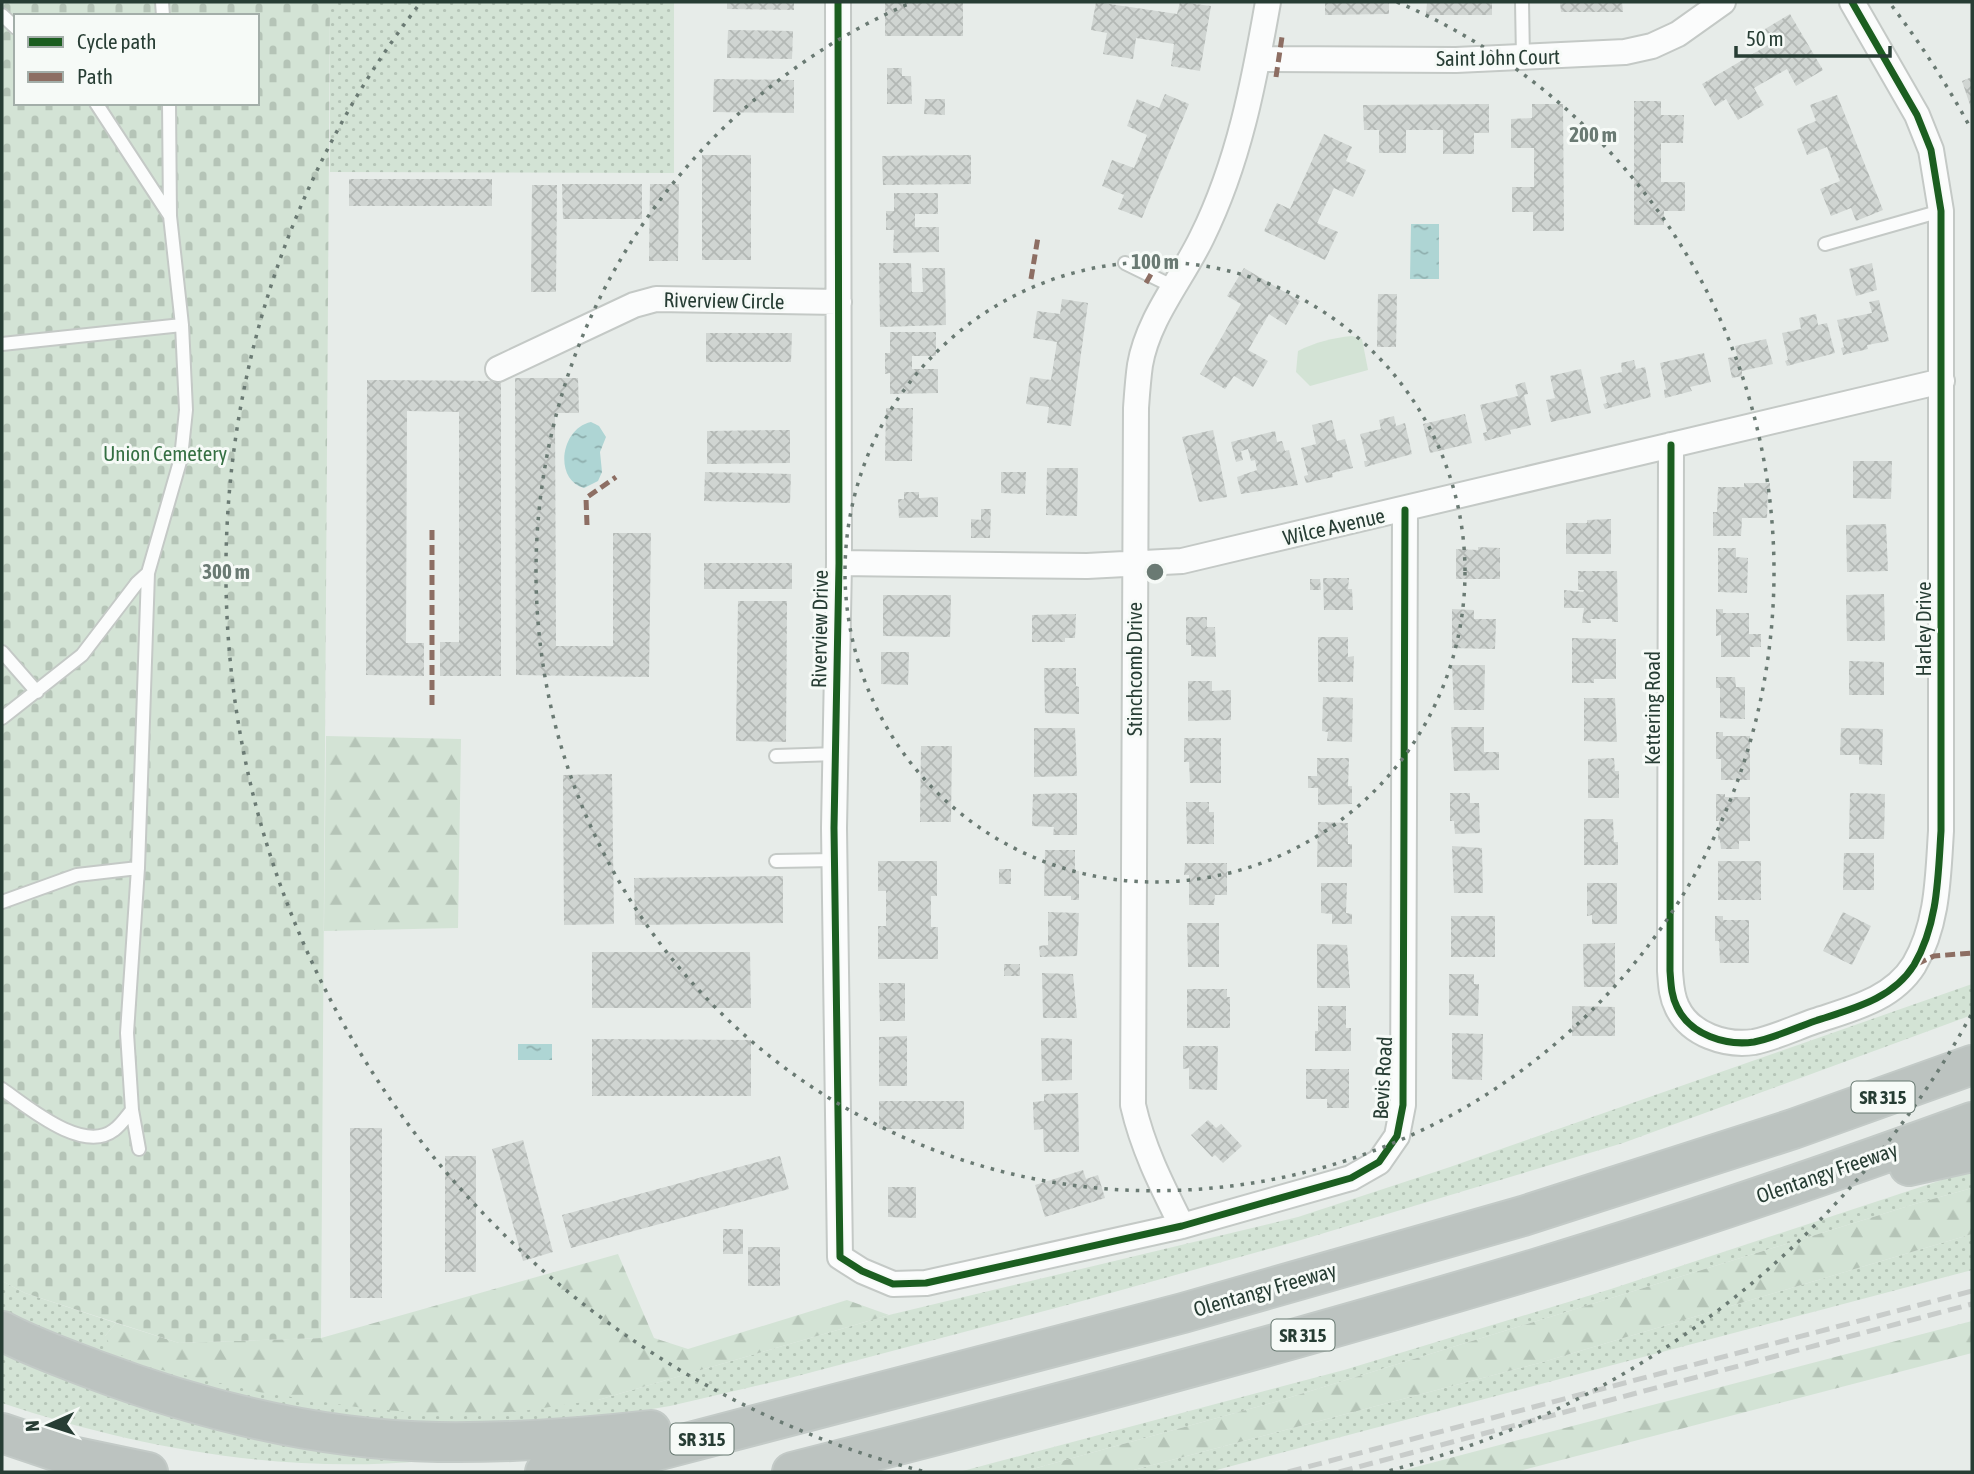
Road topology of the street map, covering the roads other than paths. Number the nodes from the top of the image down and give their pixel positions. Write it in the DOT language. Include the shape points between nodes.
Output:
graph roads {
  1 [pos="838,2"];
  2 [pos="1268,2"];
  3 [pos="1522,2"];
  4 [pos="1723,2"];
  5 [pos="1852,2"];
  6 [pos="1523,58"];
  7 [pos="1258,60"];
  8 [pos="97,105"];
  9 [pos="165,105"];
  10 [pos="1941,211"];
  11 [pos="170,216"];
  12 [pos="1825,244"];
  13 [pos="1125,263"];
  14 [pos="1174,287"];
  15 [pos="839,302"];
  16 [pos="182,325"];
  17 [pos="2,344"];
  18 [pos="499,369"];
  19 [pos="1942,381"];
  20 [pos="1671,445"];
  21 [pos="1405,510"];
  22 [pos="839,563"];
  23 [pos="1135,565"];
  24 [pos="148,573"];
  25 [pos="2,652"];
  26 [pos="37,692"];
  27 [pos="2,718"];
  28 [pos="836,754"];
  29 [pos="776,756"];
  30 [pos="835,860"];
  31 [pos="776,861"];
  32 [pos="138,868"];
  33 [pos="2,902"];
  34 [pos="1670,971"];
  35 [pos="1972,1044"];
  36 [pos="1972,1065"];
  37 [pos="2,1089"];
  38 [pos="132,1110"];
  39 [pos="1972,1122"];
  40 [pos="1793,1129"];
  41 [pos="139,1149"];
  42 [pos="1972,1152"];
  43 [pos="1810,1180"];
  44 [pos="1182,1226"];
  45 [pos="840,1257"];
  46 [pos="2,1331"];
  47 [pos="858,1399"];
  48 [pos="2,1433"];
  49 [pos="148,1472"];
  50 [pos="545,1472"];
  51 [pos="792,1472"];
  1 -- 15 [label="street, Riverview Drive"];
  2 -- 7 [label="street, Stinchcomb Drive"];
  3 -- 6 [label="lane"];
  4 -- 6 [label="street, Saint John Court" via="1652,46 1594,55"];
  5 -- 10 [label="street, Harley Drive" via="1917,116 1931,150"];
  6 -- 7 [label="street, Saint John Court"];
  7 -- 14 [label="street, Stinchcomb Drive" via="1233,160 1203,236"];
  8 -- 11 [label="lane"];
  9 -- 11 [label="lane"];
  10 -- 12 [label="lane"];
  10 -- 19 [label="street, Harley Drive"];
  11 -- 16 [label="lane"];
  13 -- 14 [label="lane"];
  14 -- 23 [label="street, Stinchcomb Drive" via="1140,363"];
  15 -- 18 [label="street, Riverview Circle" via="656,299"];
  15 -- 22 [label="street, Riverview Drive"];
  16 -- 17 [label="lane"];
  16 -- 24 [label="lane" via="186,410 181,458"];
  19 -- 20 [label="street, Wilce Avenue"];
  19 -- 34 [label="street, Harley Drive" via="1941,831 1936,904 1927,935 1913,965 1894,989 1866,1004 1756,1041 1721,1041 1690,1023 1678,1010"];
  20 -- 21 [label="street, Wilce Avenue"];
  20 -- 34 [label="street, Kettering Road"];
  21 -- 23 [label="street, Wilce Avenue" via="1182,561"];
  21 -- 44 [label="street, Bevis Road" via="1403,1105 1397,1136 1379,1162 1351,1178"];
  22 -- 23 [label="street, Wilce Avenue"];
  22 -- 28 [label="street, Riverview Drive"];
  23 -- 44 [label="street, Stinchcomb Drive" via="1133,1105 1151,1165"];
  24 -- 26 [label="lane" via="82,655"];
  24 -- 32 [label="lane"];
  25 -- 26 [label="lane"];
  26 -- 27 [label="lane"];
  28 -- 29 [label="lane"];
  28 -- 30 [label="street, Riverview Drive"];
  30 -- 31 [label="lane"];
  30 -- 45 [label="street, Riverview Drive"];
  32 -- 33 [label="lane" via="77,875"];
  32 -- 38 [label="lane" via="127,1033"];
  35 -- 40 [label="highway"];
  36 -- 40 [label="highway, Olentangy Freeway / SR 315"];
  37 -- 38 [label="lane" via="70,1133 92,1138 113,1132"];
  38 -- 41 [label="lane"];
  39 -- 43 [label="highway, Olentangy Freeway / SR 315"];
  40 -- 47 [label="highway, Olentangy Freeway / SR 315" via="1523,1216"];
  42 -- 43 [label="highway" via="1935,1162"];
  43 -- 51 [label="highway, Olentangy Freeway / SR 315" via="1526,1272"];
  44 -- 45 [label="street, Bevis Road" via="926,1283 893,1284"];
  46 -- 47 [label="highway" via="54,1355 203,1406 296,1426 386,1438 449,1442 557,1438 696,1424"];
  47 -- 50 [label="highway, Olentangy Freeway / SR 315" via="652,1452"];
  48 -- 49 [label="highway" via="67,1455"];
}
